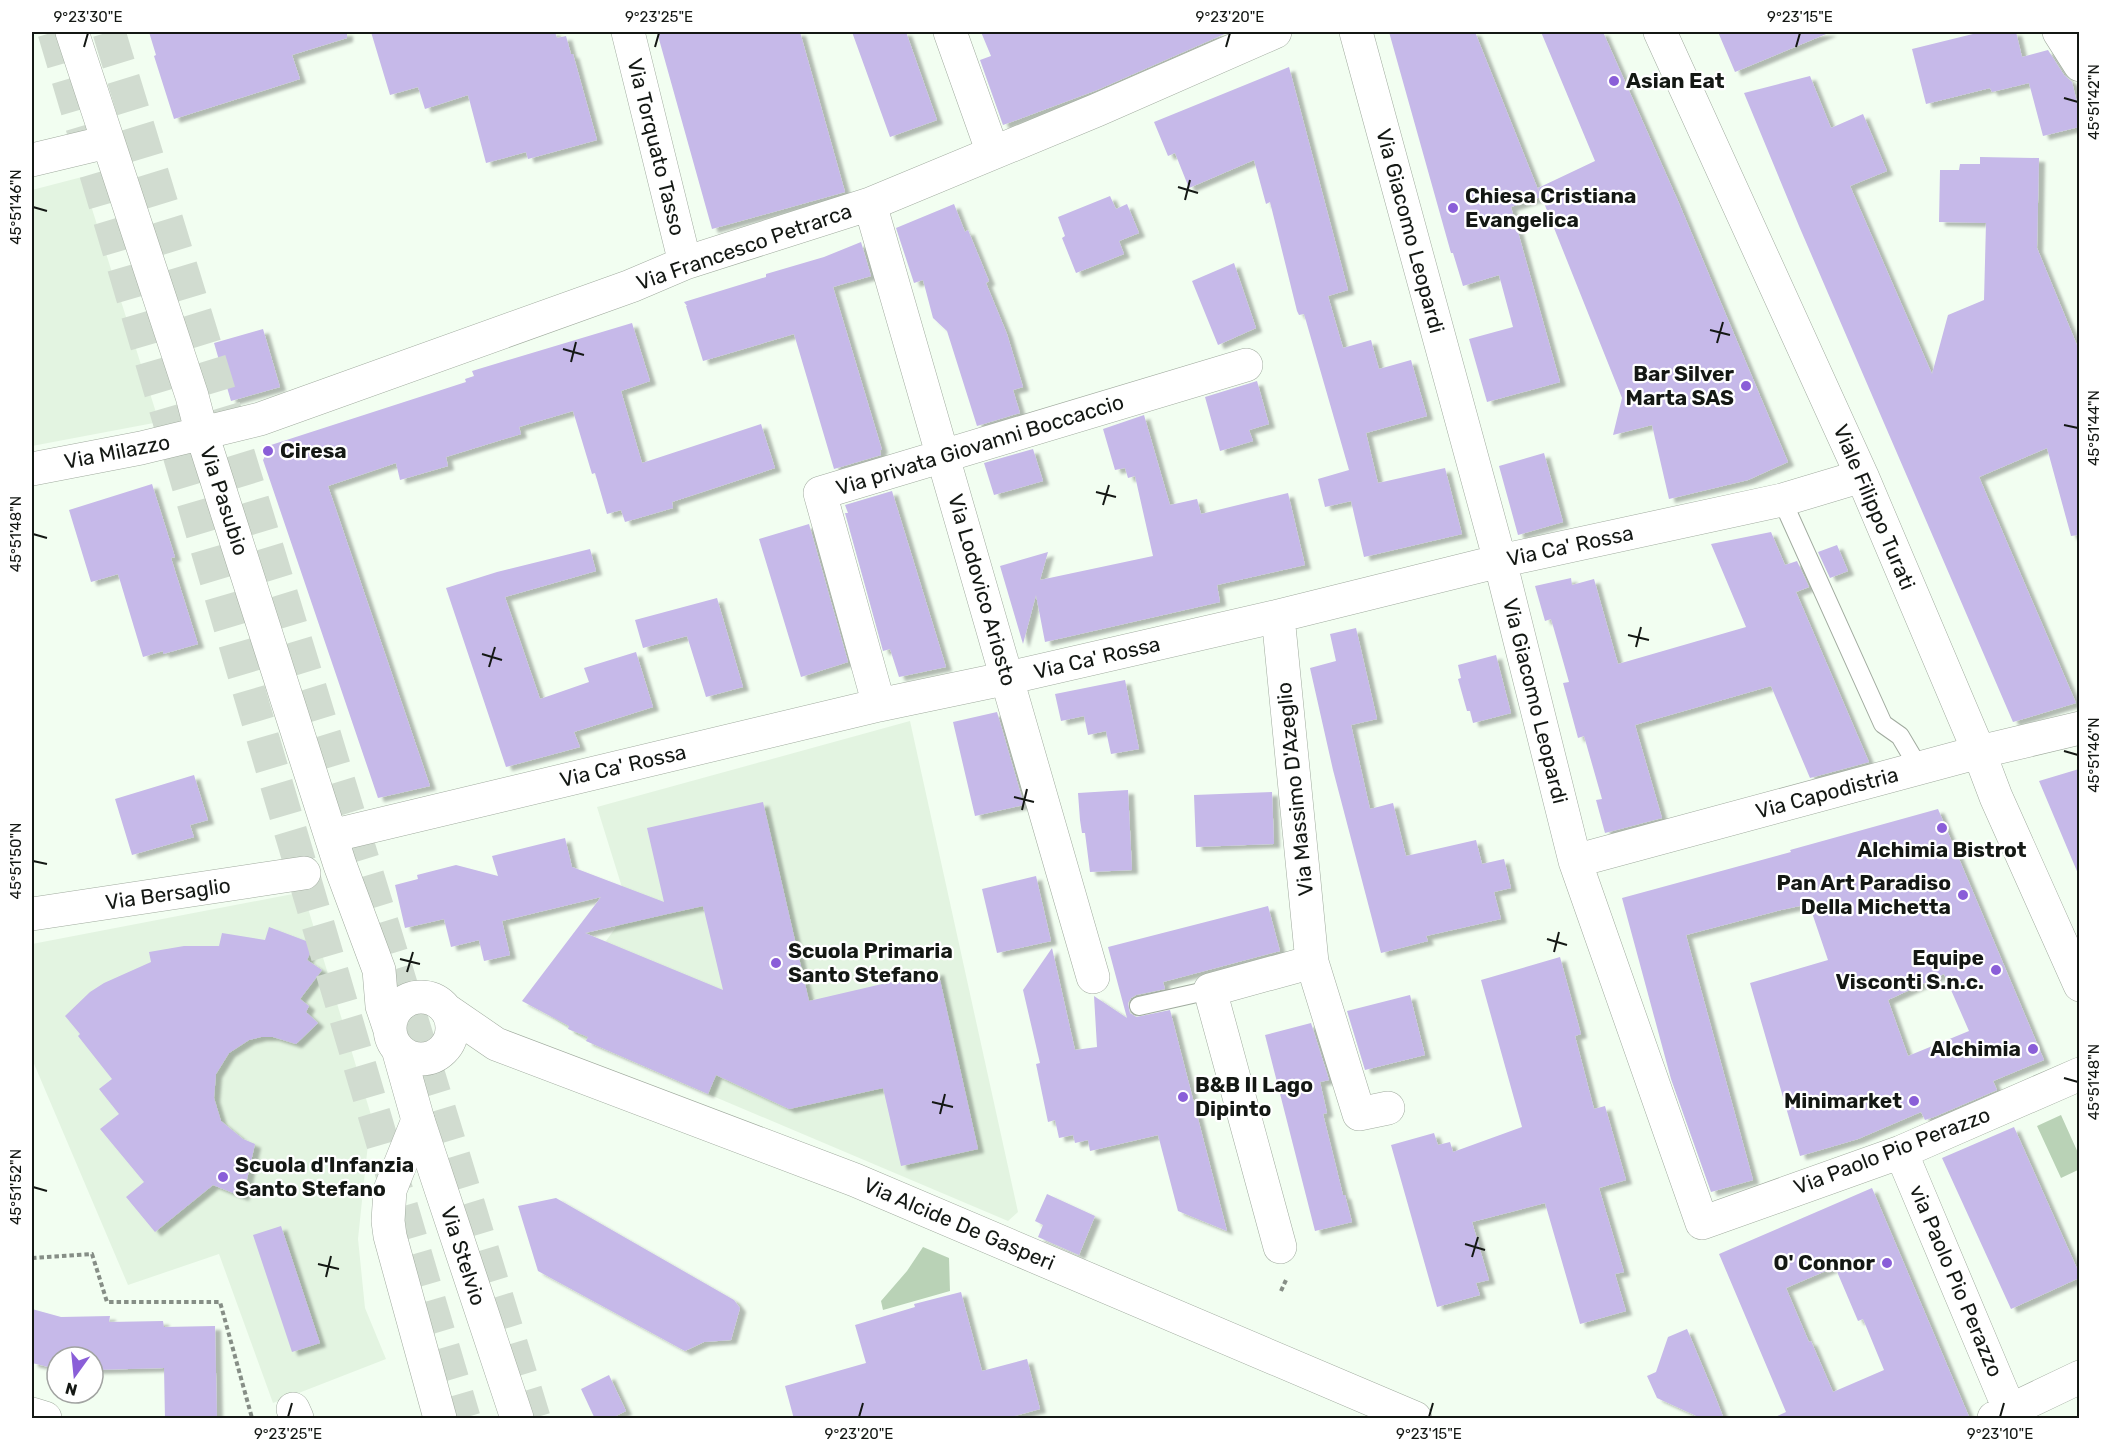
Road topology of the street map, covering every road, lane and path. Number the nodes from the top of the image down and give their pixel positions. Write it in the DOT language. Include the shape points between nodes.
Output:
graph roads {
  1 [pos="72,32"];
  2 [pos="628,32"];
  3 [pos="950,32"];
  4 [pos="1275,32"];
  5 [pos="1356,32"];
  6 [pos="1660,32"];
  7 [pos="2059,32"];
  8 [pos="1220,42"];
  9 [pos="2079,65"];
  10 [pos="107,142"];
  11 [pos="993,153"];
  12 [pos="32,160"];
  13 [pos="870,204"];
  14 [pos="685,263"];
  15 [pos="1246,365"];
  16 [pos="202,434"];
  17 [pos="943,455"];
  18 [pos="32,469"];
  19 [pos="1862,476"];
  20 [pos="1782,500"];
  21 [pos="1500,561"];
  22 [pos="1278,616"];
  23 [pos="1008,678"];
  24 [pos="879,705"];
  25 [pos="2079,728"];
  26 [pos="1979,752"];
  27 [pos="1919,768"];
  28 [pos="322,861"];
  29 [pos="1575,861"];
  30 [pos="32,914"];
  31 [pos="1312,962"];
  32 [pos="379,970"];
  33 [pos="1093,977"];
  34 [pos="2079,985"];
  35 [pos="1210,990"];
  36 [pos="413,997"];
  37 [pos="1139,1006"];
  38 [pos="448,1011"];
  39 [pos="496,1044"];
  40 [pos="415,1046"];
  41 [pos="2079,1074"];
  42 [pos="415,1107"];
  43 [pos="1388,1108"];
  44 [pos="1901,1152"];
  45 [pos="1702,1223"];
  46 [pos="1280,1247"];
  47 [pos="32,1258"];
  48 [pos="2079,1377"];
  49 [pos="32,1414"];
  50 [pos="2002,1415"];
  51 [pos="45,1419"];
  52 [pos="252,1419"];
  53 [pos="440,1419"];
  54 [pos="517,1419"];
  55 [pos="1415,1419"];
  1 -- 10 [label="main road, Via Pasubio"];
  2 -- 14 [label="main road, Via Torquato Tasso"];
  3 -- 11 [label="main road"];
  4 -- 8 [label="main road, Via Francesco Petrarca"];
  5 -- 21 [label="main road, Via Giacomo Leopardi"];
  6 -- 19 [label="main road, Viale Filippo Turati"];
  7 -- 9 [label="main road"];
  8 -- 11 [label="main road, Via Francesco Petrarca" via="1097,110"];
  10 -- 12 [label="main road"];
  10 -- 16 [label="main road, Via Pasubio"];
  11 -- 13 [label="main road, Via Francesco Petrarca"];
  13 -- 14 [label="main road, Via Francesco Petrarca"];
  13 -- 17 [label="main road, Via Lodovico Ariosto"];
  14 -- 16 [label="main road, Via Francesco Petrarca" via="260,419"];
  15 -- 17 [label="main road, Via privata Giovanni Boccaccio"];
  16 -- 18 [label="main road, Via Milazzo"];
  16 -- 28 [label="main road, Via Pasubio"];
  17 -- 23 [label="main road, Via Lodovico Ariosto"];
  17 -- 24 [label="main road, Via privata Giovanni Boccaccio" via="820,493"];
  19 -- 20 [label="main road, Via Ca' Rossa"];
  19 -- 26 [label="main road, Viale Filippo Turati"];
  20 -- 21 [label="main road, Via Ca' Rossa"];
  20 -- 27 [label="lane" via="1883,724 1900,736"];
  21 -- 22 [label="main road, Via Ca' Rossa"];
  21 -- 29 [label="main road, Via Giacomo Leopardi"];
  22 -- 23 [label="main road, Via Ca' Rossa"];
  22 -- 31 [label="main road, Via Massimo D'Azeglio"];
  23 -- 24 [label="main road, Via Ca' Rossa"];
  23 -- 33 [label="main road, Via Lodovico Ariosto"];
  24 -- 28 [label="main road, Via Ca' Rossa"];
  25 -- 26 [label="main road, Via Capodistria"];
  26 -- 27 [label="main road, Via Capodistria"];
  26 -- 34 [label="main road, Viale Filippo Turati"];
  27 -- 29 [label="main road, Via Capodistria"];
  28 -- 30 [label="main road, Via Bersaglio"];
  28 -- 32 [label="main road, Via Pasubio"];
  29 -- 45 [label="main road, Via Giacomo Leopardi"];
  31 -- 35 [label="main road"];
  31 -- 43 [label="main road, Via Massimo D'Azeglio" via="1359,1114"];
  32 -- 36 [label="main road"];
  32 -- 40 [label="main road, Via Pasubio" via="382,1006"];
  35 -- 37 [label="lane"];
  35 -- 46 [label="main road"];
  36 -- 38 [label="main road, Via Alcide De Gasperi" via="433,998"];
  36 -- 40 [label="main road" via="396,1009 391,1019"];
  38 -- 39 [label="main road, Via Alcide De Gasperi"];
  38 -- 40 [label="main road" via="452,1020 451,1040"];
  39 -- 40 [label="main road, Via Alcide De Gasperi"];
  39 -- 55 [label="main road, Via Alcide De Gasperi" via="855,1180"];
  40 -- 42 [label="main road, Via Stelvio"];
  41 -- 44 [label="main road, Via Paolo Pio Perazzo"];
  42 -- 53 [label="main road" via="390,1190 388,1221"];
  42 -- 54 [label="main road, Via Stelvio"];
  44 -- 45 [label="main road, Via Paolo Pio Perazzo"];
  44 -- 50 [label="main road, via Paolo Pio Perazzo"];
  47 -- 52 [label="path" via="92,1254 107,1302 219,1302"];
  48 -- 50 [label="main road"];
  49 -- 51 [label="main road"];
}
